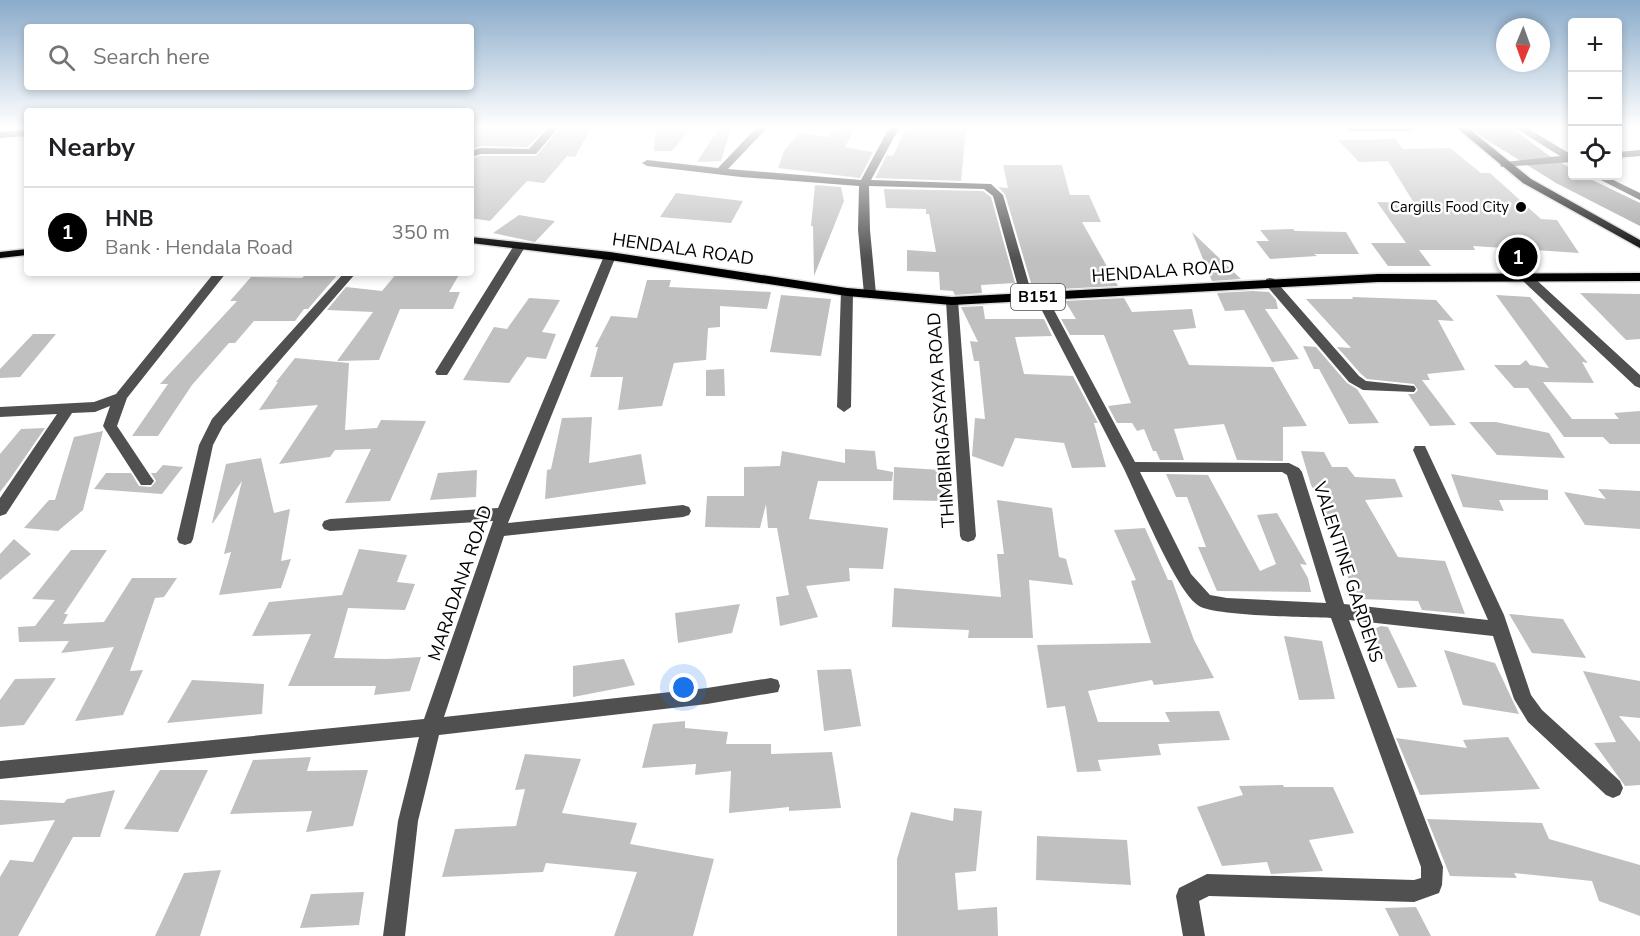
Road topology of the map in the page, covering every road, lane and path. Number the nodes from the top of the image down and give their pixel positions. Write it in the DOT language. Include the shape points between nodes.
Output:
graph roads {
  1 [pos="729,172"];
  2 [pos="870,172"];
  3 [pos="1514,172"];
  4 [pos="1606,180"];
  5 [pos="864,183"];
  6 [pos="1640,197"];
  7 [pos="474,240"];
  8 [pos="1640,245"];
  9 [pos="519,247"];
  10 [pos="24,252"];
  11 [pos="0,255"];
  12 [pos="610,256"];
  13 [pos="1640,267"];
  14 [pos="218,276"];
  15 [pos="347,276"];
  16 [pos="1609,276"];
  17 [pos="1640,277"];
  18 [pos="1527,278"];
  19 [pos="1270,282"];
  20 [pos="847,292"];
  21 [pos="870,294"];
  22 [pos="1034,298"];
  23 [pos="952,301"];
  24 [pos="442,372"];
  25 [pos="1640,383"];
  26 [pos="1408,389"];
  27 [pos="121,398"];
  28 [pos="68,408"];
  29 [pos="844,408"];
  30 [pos="0,412"];
  31 [pos="1420,450"];
  32 [pos="1131,467"];
  33 [pos="146,481"];
  34 [pos="0,510"];
  35 [pos="683,512"];
  36 [pos="501,522"];
  37 [pos="330,525"];
  38 [pos="968,536"];
  39 [pos="185,539"];
  40 [pos="1337,611"];
  41 [pos="1499,629"];
  42 [pos="771,686"];
  43 [pos="431,727"];
  44 [pos="0,770"];
  45 [pos="1613,788"];
  46 [pos="394,936"];
  47 [pos="1194,936"];
  1 -- 5 [label="street"];
  2 -- 5 [label="street"];
  3 -- 8 [label="main road"];
  4 -- 6 [label="street"];
  5 -- 21 [label="street"];
  5 -- 22 [label="street" via="987,186 998,195"];
  7 -- 9 [label="main road, HENDALA ROAD / B151"];
  9 -- 12 [label="main road, HENDALA ROAD / B151"];
  9 -- 24 [label="street"];
  10 -- 11 [label="main road"];
  12 -- 20 [label="main road, HENDALA ROAD / B151"];
  12 -- 36 [label="street, MARADANA ROAD"];
  13 -- 16 [label="main road, HENDALA ROAD / B151"];
  14 -- 27 [label="street"];
  15 -- 39 [label="street" via="216,423 206,445"];
  16 -- 17 [label="main road, HENDALA ROAD / B151"];
  16 -- 18 [label="main road, HENDALA ROAD / B151"];
  18 -- 19 [label="main road, HENDALA ROAD / B151"];
  18 -- 25 [label="street"];
  19 -- 22 [label="main road, HENDALA ROAD / B151"];
  19 -- 26 [label="street" via="1354,379 1363,384"];
  20 -- 21 [label="main road, HENDALA ROAD / B151"];
  20 -- 29 [label="street"];
  21 -- 23 [label="main road, HENDALA ROAD / B151"];
  22 -- 23 [label="main road, HENDALA ROAD / B151"];
  22 -- 32 [label="street"];
  23 -- 38 [label="street, THIMBIRIGASYAYA ROAD"];
  27 -- 28 [label="street" via="95,407"];
  27 -- 33 [label="street" via="110,426"];
  28 -- 30 [label="street"];
  28 -- 34 [label="street"];
  31 -- 41 [label="street"];
  32 -- 40 [label="street" via="1185,579 1205,601 1227,606"];
  32 -- 40 [label="street, VALENTINE GARDENS" via="1284,467 1294,472"];
  35 -- 36 [label="street"];
  36 -- 37 [label="street"];
  36 -- 43 [label="street, MARADANA ROAD"];
  40 -- 41 [label="street"];
  40 -- 47 [label="street, VALENTINE GARDENS" via="1432,867 1431,885 1414,891 1207,885 1187,896"];
  41 -- 45 [label="street" via="1523,699 1535,716"];
  42 -- 43 [label="street"];
  43 -- 44 [label="street"];
  43 -- 46 [label="street, MARADANA ROAD" via="408,821"];
}
